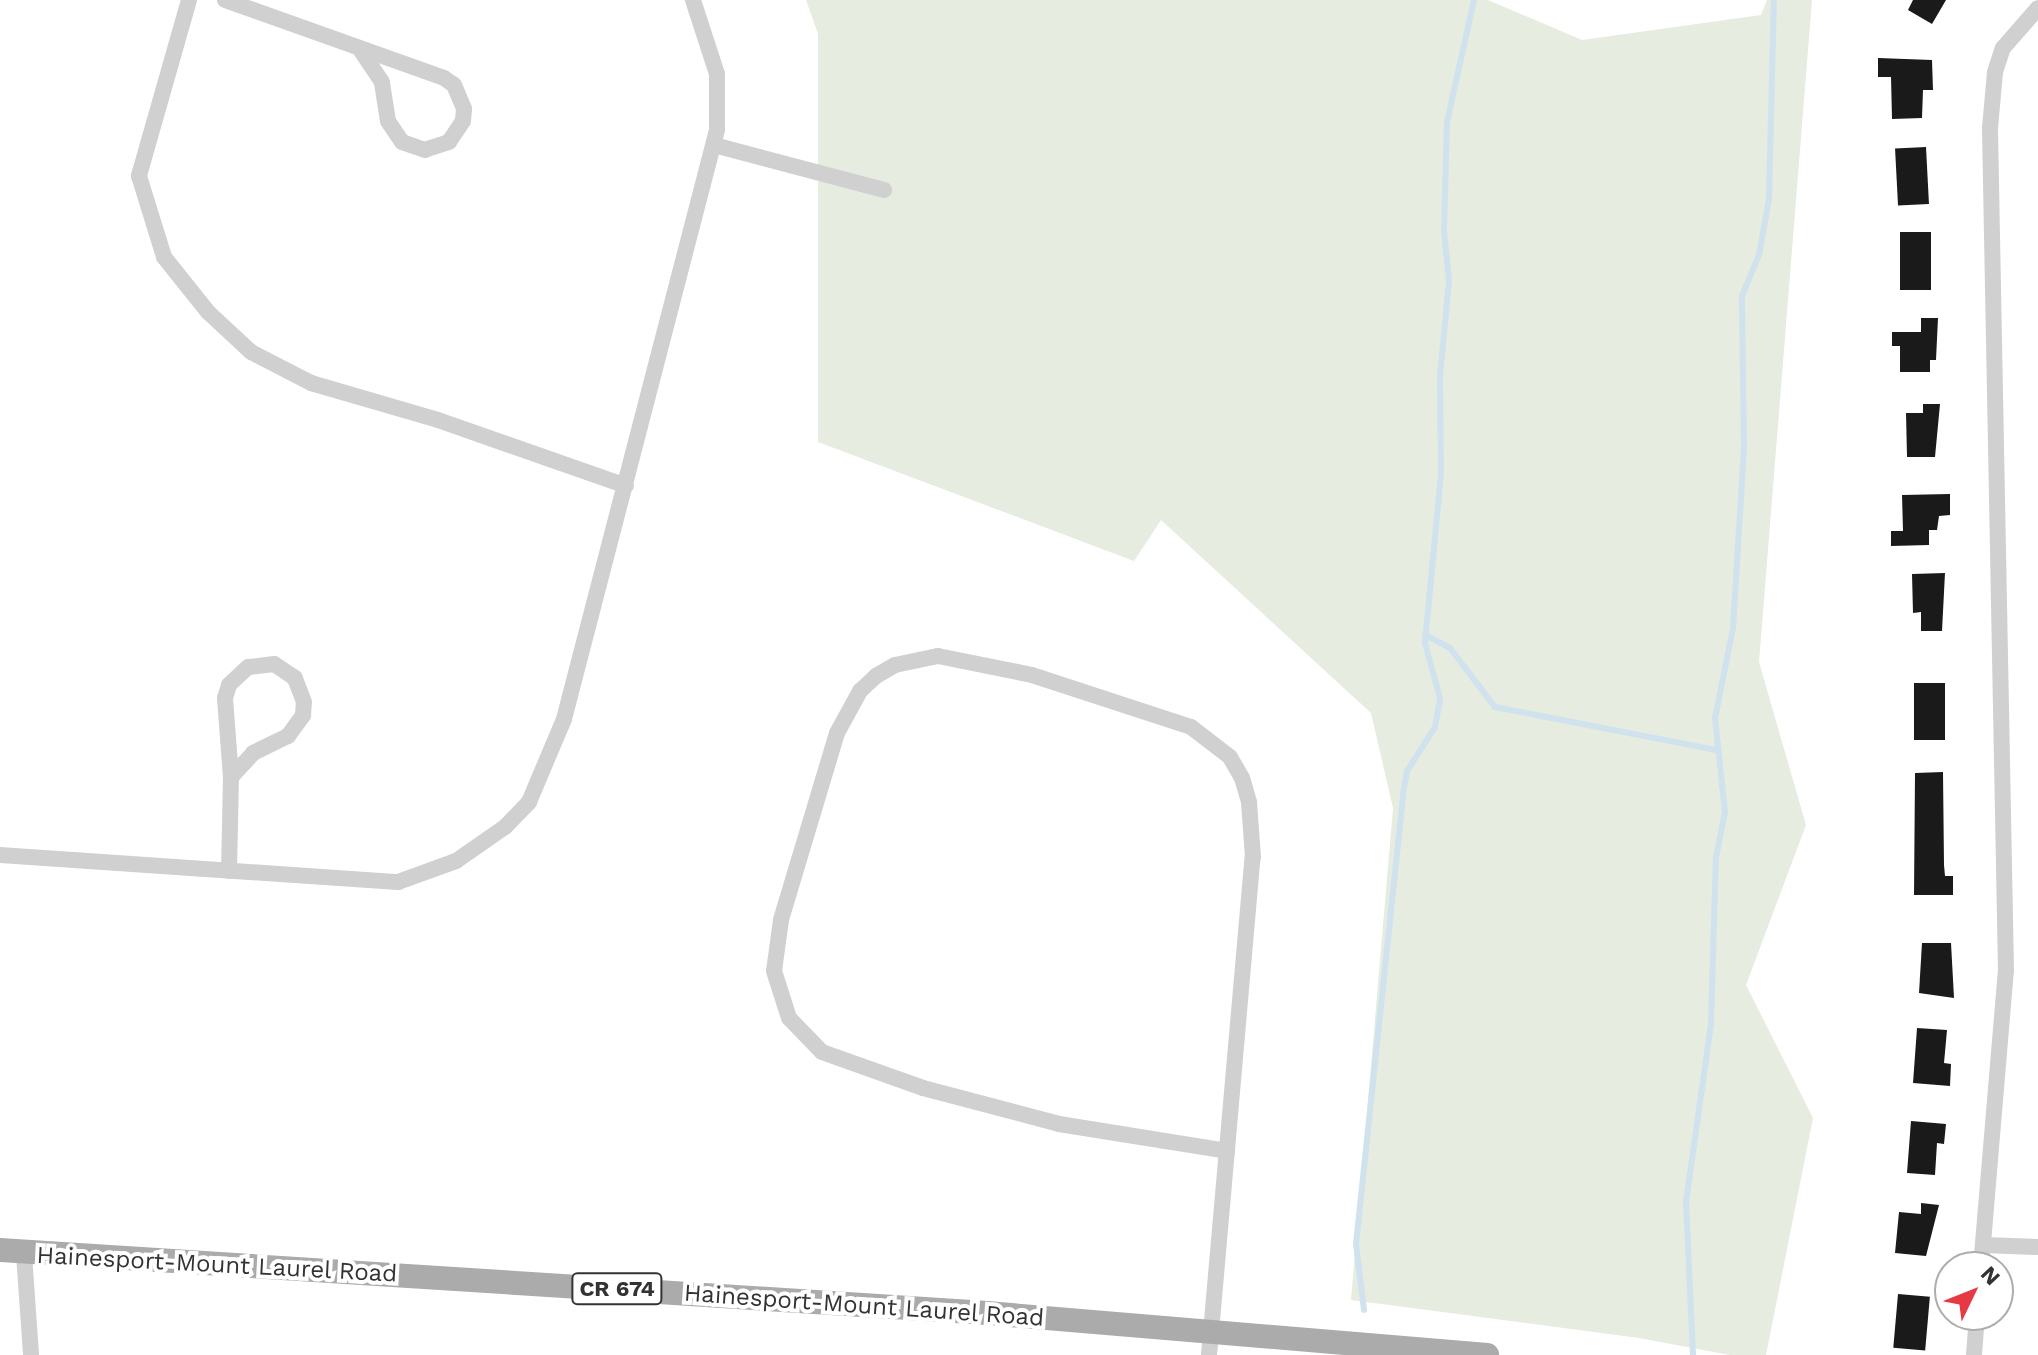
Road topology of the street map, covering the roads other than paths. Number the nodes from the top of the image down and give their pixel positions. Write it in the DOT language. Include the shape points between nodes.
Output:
graph roads {
  1 [pos="189,0"];
  2 [pos="225,0"];
  3 [pos="693,0"];
  4 [pos="2038,8"];
  5 [pos="361,51"];
  6 [pos="714,145"];
  7 [pos="884,190"];
  8 [pos="626,486"];
  9 [pos="231,777"];
  10 [pos="0,855"];
  11 [pos="229,871"];
  12 [pos="1227,1151"];
  13 [pos="1983,1245"];
  14 [pos="2038,1247"];
  15 [pos="1982,1251"];
  16 [pos="12,1252"];
  17 [pos="1976,1331"];
  18 [pos="1210,1343"];
  19 [pos="31,1355"];
  20 [pos="1487,1355"];
  21 [pos="1974,1355"];
  1 -- 8 [label="street" via="139,176 164,257 208,312 251,352 311,383 438,420"];
  2 -- 5 [label="street"];
  3 -- 6 [label="street" via="717,74"];
  4 -- 13 [label="street" via="2003,48 1995,72 1990,128 2006,971"];
  5 -- 5 [label="street" via="382,82 388,121 402,142 425,150 449,142 463,121 461,96 454,85"];
  6 -- 7 [label="street"];
  6 -- 8 [label="street"];
  8 -- 11 [label="street" via="551,758 532,797 505,827 447,866 398,882"];
  9 -- 9 [label="street" via="253,753 288,736 303,715 295,678 274,664 248,667 229,685 225,698"];
  9 -- 11 [label="street"];
  10 -- 11 [label="street"];
  12 -- 12 [label="street" via="1253,857 1249,802 1230,757 1213,740 1166,717 984,662 938,656 895,665 876,676 854,701 837,733 781,920 774,971 789,1018 822,1052 923,1088 1085,1129"];
  12 -- 18 [label="street"];
  13 -- 14 [label="street"];
  13 -- 15 [label="street"];
  16 -- 18 [label="main road, Hainesport-Mount Laurel Road / CR 674"];
  16 -- 19 [label="street"];
  17 -- 21 [label="street"];
  18 -- 20 [label="main road, Hainesport-Mount Laurel Road / CR 674"];
}
